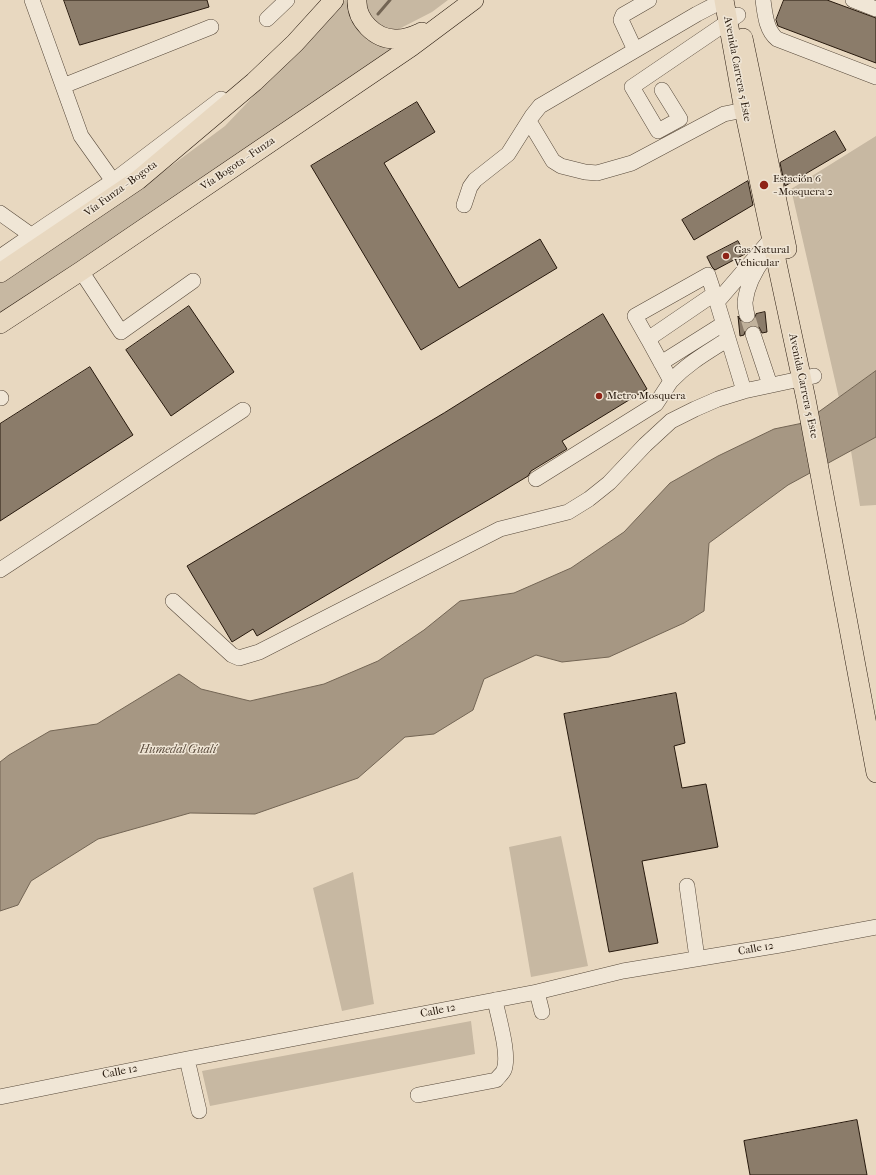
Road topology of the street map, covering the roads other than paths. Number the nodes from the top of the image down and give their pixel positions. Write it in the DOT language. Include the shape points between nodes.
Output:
graph roads {
  1 [pos="32,0"];
  2 [pos="287,0"];
  3 [pos="334,0"];
  4 [pos="357,0"];
  5 [pos="474,0"];
  6 [pos="649,0"];
  7 [pos="724,0"];
  8 [pos="763,0"];
  9 [pos="853,0"];
  10 [pos="876,9"];
  11 [pos="734,12"];
  12 [pos="267,19"];
  13 [pos="448,20"];
  14 [pos="211,27"];
  15 [pos="635,50"];
  16 [pos="876,77"];
  17 [pos="254,82"];
  18 [pos="63,86"];
  19 [pos="662,90"];
  20 [pos="744,110"];
  21 [pos="529,120"];
  22 [pos="113,181"];
  23 [pos="464,205"];
  24 [pos="0,213"];
  25 [pos="31,235"];
  26 [pos="772,242"];
  27 [pos="0,257"];
  28 [pos="81,271"];
  29 [pos="0,273"];
  30 [pos="193,281"];
  31 [pos="716,298"];
  32 [pos="746,315"];
  33 [pos="0,324"];
  34 [pos="723,324"];
  35 [pos="753,334"];
  36 [pos="648,339"];
  37 [pos="728,339"];
  38 [pos="661,363"];
  39 [pos="808,377"];
  40 [pos="671,380"];
  41 [pos="770,385"];
  42 [pos="744,391"];
  43 [pos="243,410"];
  44 [pos="826,477"];
  45 [pos="536,479"];
  46 [pos="0,570"];
  47 [pos="173,601"];
  48 [pos="876,704"];
  49 [pos="872,739"];
  50 [pos="876,773"];
  51 [pos="687,886"];
  52 [pos="876,927"];
  53 [pos="697,958"];
  54 [pos="537,992"];
  55 [pos="495,1000"];
  56 [pos="542,1012"];
  57 [pos="187,1059"];
  58 [pos="418,1095"];
  59 [pos="0,1096"];
  60 [pos="199,1111"];
  1 -- 18 [label="street"];
  2 -- 12 [label="street"];
  3 -- 17 [label="main road, Vía Funza - Bogota" via="295,43"];
  4 -- 13 [label="main road" via="362,19 370,29 394,40 408,38"];
  5 -- 13 [label="main road, Vía Bogota - Funza"];
  6 -- 15 [label="street" via="623,15 621,20"];
  7 -- 11 [label="main road, Avenida Carrera 5 Este"];
  7 -- 15 [label="street"];
  8 -- 16 [label="street" via="771,34 777,39"];
  9 -- 10 [label="street"];
  11 -- 19 [label="street" via="710,35 632,87 658,131 680,119"];
  11 -- 20 [label="main road, Avenida Carrera 5 Este"];
  11 -- 39 [label="main road, Avenida Carrera 5 Este"];
  13 -- 28 [label="main road, Vía Bogota - Funza"];
  14 -- 18 [label="street"];
  15 -- 21 [label="street" via="540,106"];
  17 -- 22 [label="street, Vía Funza - Bogota" via="227,94"];
  17 -- 29 [label="main road, Vía Funza - Bogota" via="138,180"];
  18 -- 22 [label="street" via="81,136"];
  20 -- 21 [label="street" via="724,114 632,163 597,173 561,166 553,161"];
  20 -- 26 [label="main road, Avenida Carrera 5 Este"];
  21 -- 23 [label="street" via="508,154 475,180"];
  22 -- 25 [label="street, Vía Funza - Bogota"];
  24 -- 25 [label="street"];
  25 -- 27 [label="street, Vía Funza - Bogota"];
  26 -- 31 [label="street"];
  26 -- 32 [label="street" via="749,286 745,302"];
  26 -- 39 [label="main road, Avenida Carrera 5 Este"];
  28 -- 30 [label="street" via="121,332"];
  28 -- 33 [label="main road, Vía Bogota - Funza"];
  31 -- 34 [label="street"];
  31 -- 36 [label="street"];
  31 -- 36 [label="street" via="708,276 635,316"];
  34 -- 37 [label="street"];
  34 -- 38 [label="street"];
  35 -- 41 [label="street"];
  36 -- 38 [label="street"];
  37 -- 40 [label="street" via="692,361"];
  37 -- 42 [label="street"];
  38 -- 40 [label="street"];
  39 -- 41 [label="street"];
  39 -- 44 [label="main road, Avenida Carrera 5 Este"];
  40 -- 45 [label="street" via="656,404"];
  41 -- 42 [label="street"];
  42 -- 47 [label="street" via="718,399 672,421 645,445 609,484 568,512 500,529 259,652 239,658 232,655"];
  43 -- 46 [label="street"];
  44 -- 48 [label="main road, Avenida Carrera 5 Este"];
  44 -- 49 [label="main road, Avenida Carrera 5 Este"];
  49 -- 50 [label="main road, Avenida Carrera 5 Este"];
  51 -- 53 [label="street"];
  52 -- 53 [label="street, Calle 12" via="774,947"];
  53 -- 54 [label="street, Calle 12" via="623,971"];
  54 -- 55 [label="street, Calle 12"];
  54 -- 56 [label="street"];
  55 -- 57 [label="street, Calle 12"];
  55 -- 58 [label="street" via="506,1058 504,1071 496,1080"];
  57 -- 59 [label="street, Calle 12"];
  57 -- 60 [label="street"];
}
